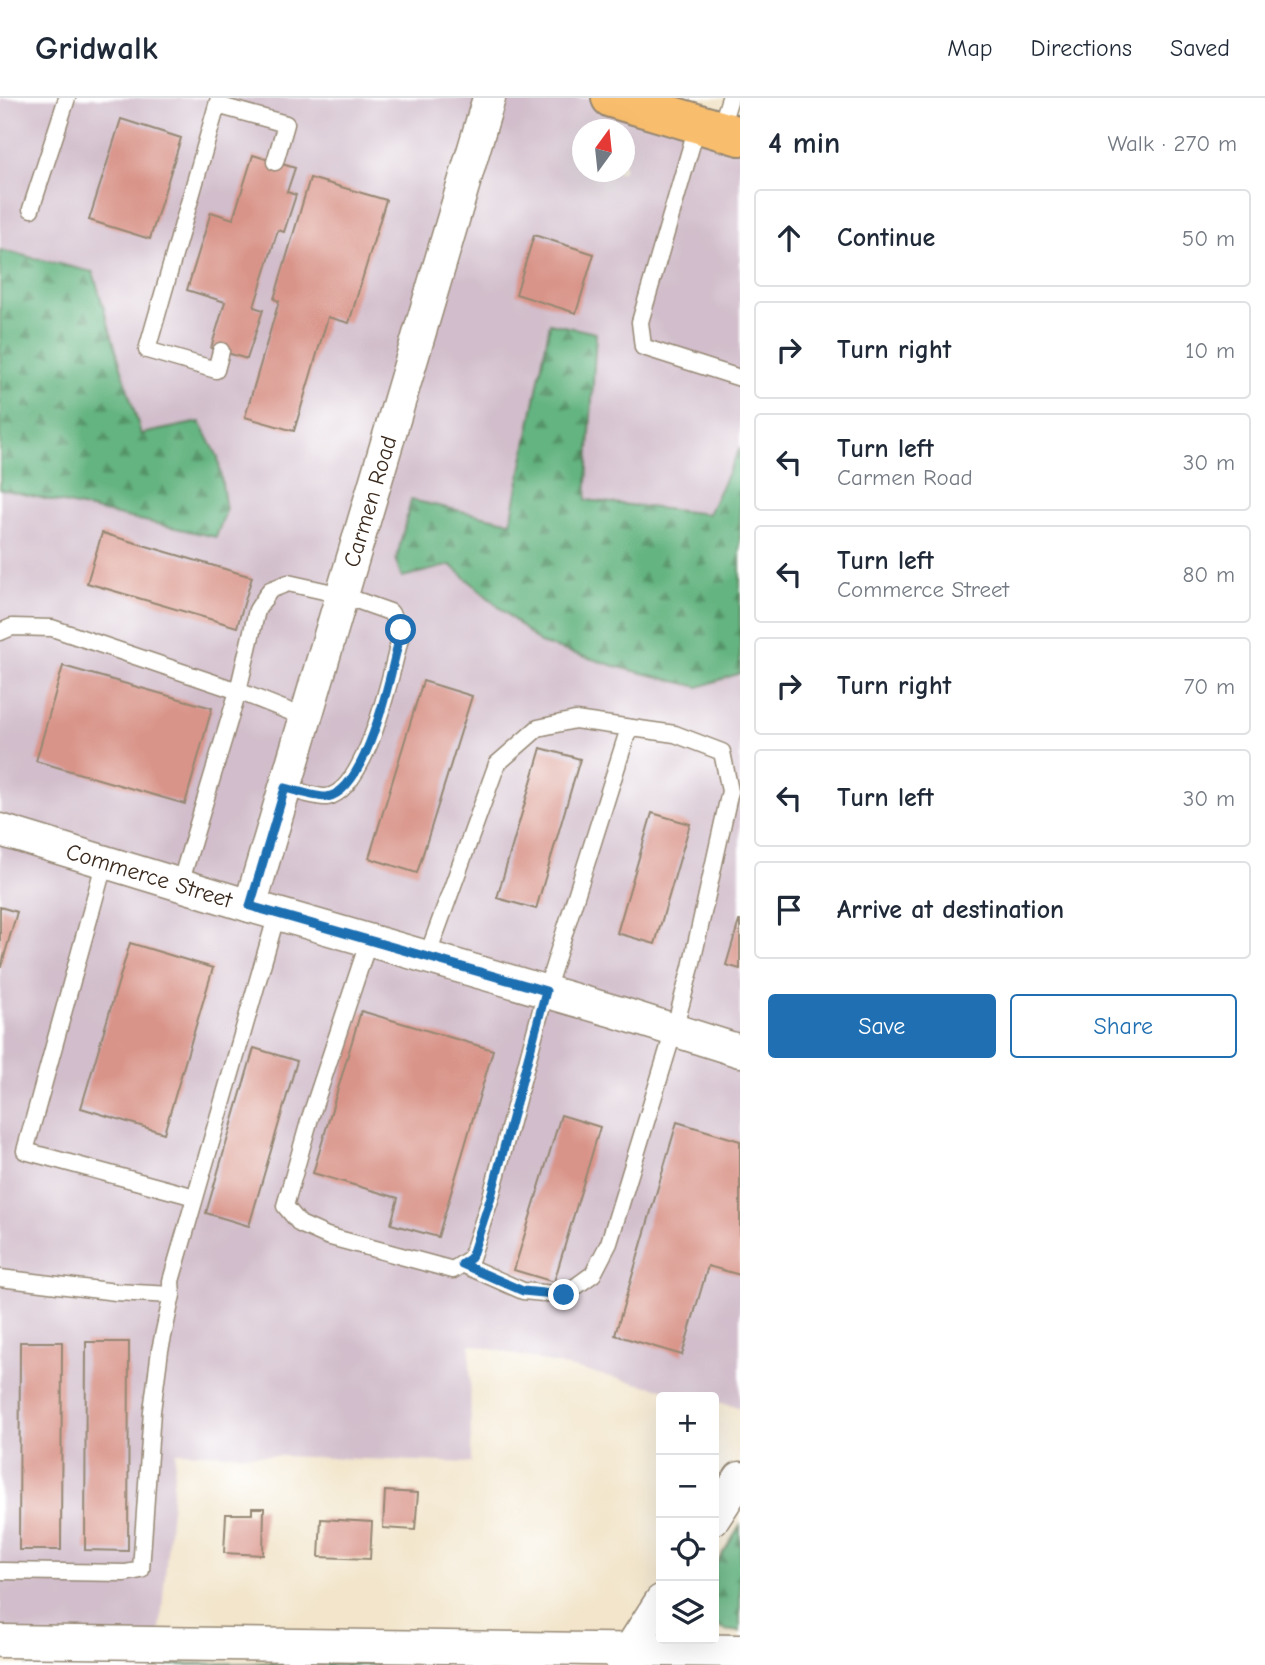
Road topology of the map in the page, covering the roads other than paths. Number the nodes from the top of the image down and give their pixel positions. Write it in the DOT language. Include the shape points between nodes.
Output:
graph roads {
  1 [pos="67,98"];
  2 [pos="489,98"];
  3 [pos="611,98"];
  4 [pos="218,101"];
  5 [pos="722,122"];
  6 [pos="275,162"];
  7 [pos="31,209"];
  8 [pos="222,351"];
  9 [pos="740,378"];
  10 [pos="342,595"];
  11 [pos="0,632"];
  12 [pos="237,691"];
  13 [pos="306,718"];
  14 [pos="629,728"];
  15 [pos="285,788"];
  16 [pos="0,830"];
  17 [pos="105,861"];
  18 [pos="180,884"];
  19 [pos="263,910"];
  20 [pos="369,940"];
  21 [pos="427,957"];
  22 [pos="546,991"];
  23 [pos="674,1030"];
  24 [pos="740,1051"];
  25 [pos="195,1197"];
  26 [pos="462,1264"];
  27 [pos="0,1278"];
  28 [pos="172,1295"];
  29 [pos="740,1478"];
  30 [pos="719,1510"];
  31 [pos="0,1571"];
  32 [pos="656,1609"];
  33 [pos="0,1641"];
  34 [pos="740,1650"];
  35 [pos="626,1657"];
  1 -- 7 [label="lane"];
  2 -- 10 [label="street, Carmen Road"];
  3 -- 5 [label="main road"];
  4 -- 6 [label="lane" via="286,124"];
  4 -- 8 [label="lane" via="147,350 216,370"];
  5 -- 9 [label="lane" via="640,322 643,347"];
  10 -- 12 [label="lane" via="288,583 271,590 257,610"];
  10 -- 13 [label="street, Carmen Road"];
  10 -- 15 [label="lane" via="390,612 401,630 369,747 347,786 327,797"];
  11 -- 12 [label="lane" via="12,627 52,628"];
  12 -- 13 [label="lane"];
  12 -- 18 [label="lane"];
  13 -- 15 [label="street, Carmen Road"];
  14 -- 21 [label="lane" via="575,720 538,728 497,764"];
  14 -- 22 [label="lane"];
  14 -- 23 [label="lane" via="675,734 722,752 730,791"];
  15 -- 19 [label="street, Carmen Road"];
  16 -- 17 [label="street, Commerce Street"];
  17 -- 18 [label="street, Commerce Street"];
  17 -- 25 [label="lane" via="25,1151"];
  18 -- 19 [label="street, Commerce Street"];
  19 -- 20 [label="street, Commerce Street"];
  19 -- 25 [label="lane"];
  20 -- 21 [label="street, Commerce Street"];
  20 -- 26 [label="lane" via="285,1206 300,1224 327,1236 453,1270"];
  21 -- 22 [label="street, Commerce Street"];
  22 -- 23 [label="street, Commerce Street"];
  22 -- 26 [label="lane" via="490,1200 471,1258"];
  23 -- 24 [label="street, Commerce Street"];
  23 -- 26 [label="lane" via="609,1242 593,1274 564,1295 523,1291"];
  25 -- 28 [label="lane" via="171,1281"];
  27 -- 28 [label="lane"];
  28 -- 31 [label="lane" via="152,1411 141,1570"];
  29 -- 30 [label="street"];
  32 -- 35 [label="street"];
  33 -- 35 [label="street"];
  34 -- 35 [label="street"];
}
